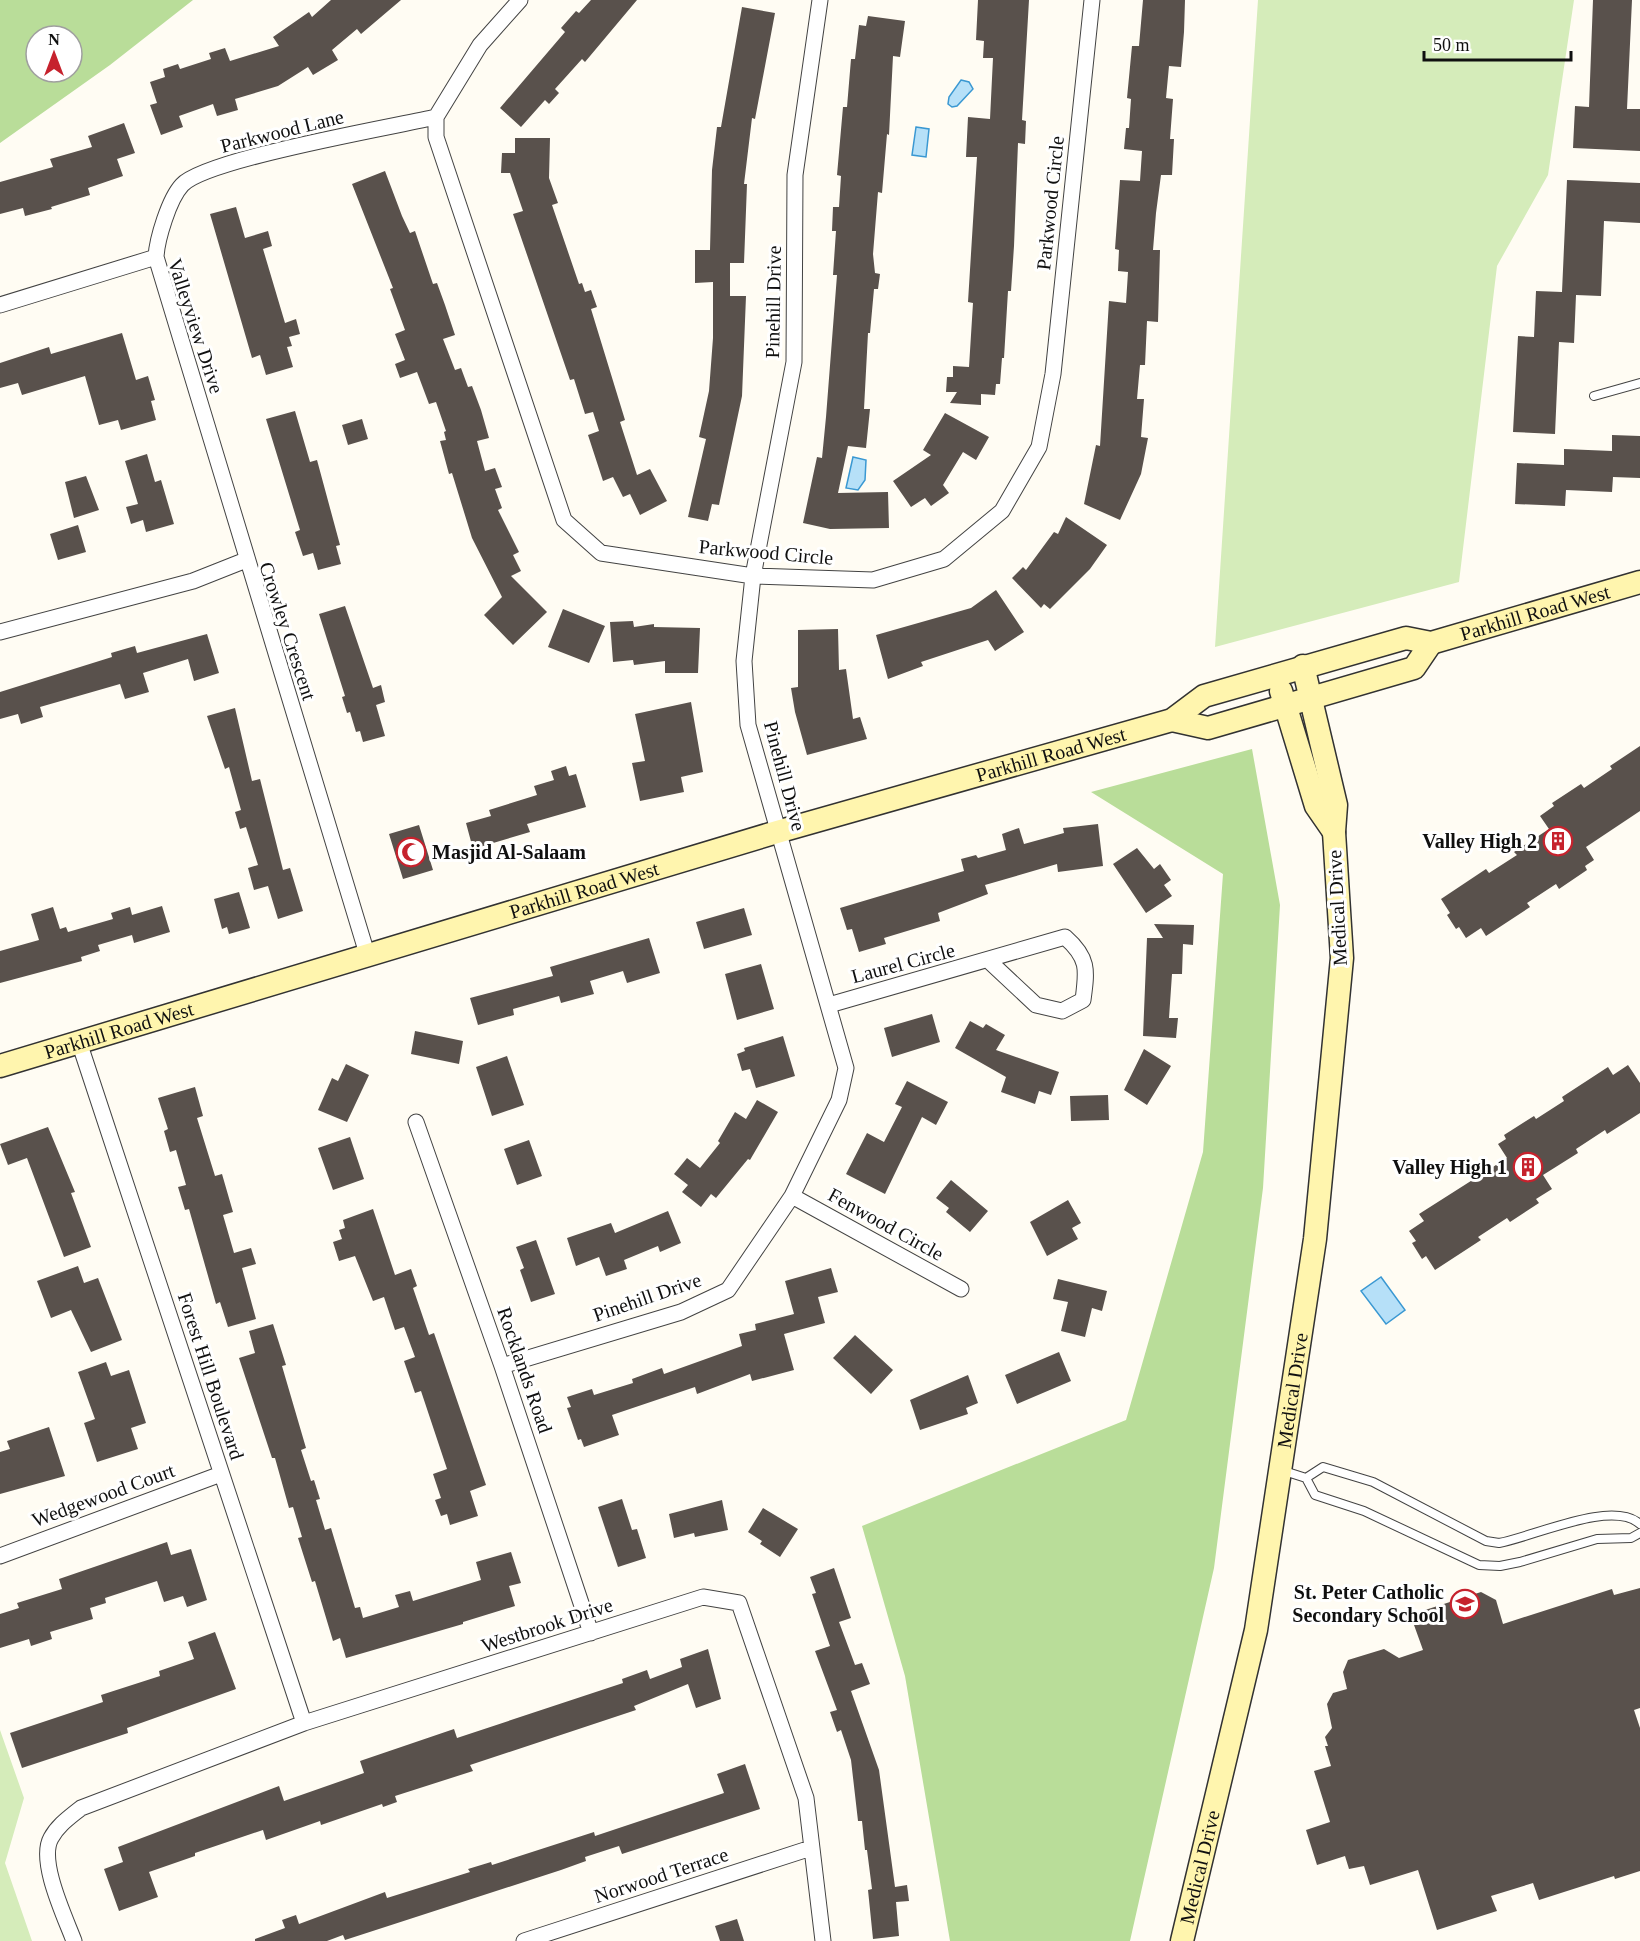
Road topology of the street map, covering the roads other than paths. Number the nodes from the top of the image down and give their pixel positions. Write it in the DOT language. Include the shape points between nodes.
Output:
graph roads {
  1 [pos="520,0"];
  2 [pos="819,0"];
  3 [pos="1092,0"];
  4 [pos="436,117"];
  5 [pos="156,257"];
  6 [pos="0,305"];
  7 [pos="1640,383"];
  8 [pos="1594,396"];
  9 [pos="246,560"];
  10 [pos="753,576"];
  11 [pos="1640,582"];
  12 [pos="0,632"];
  13 [pos="1431,643"];
  14 [pos="1303,666"];
  15 [pos="1276,675"];
  16 [pos="1311,697"];
  17 [pos="1285,704"];
  18 [pos="1172,720"];
  19 [pos="777,832"];
  20 [pos="1334,832"];
  21 [pos="368,957"];
  22 [pos="988,961"];
  23 [pos="829,1005"];
  24 [pos="79,1042"];
  25 [pos="0,1066"];
  26 [pos="416,1122"];
  27 [pos="792,1196"];
  28 [pos="961,1289"];
  29 [pos="502,1366"];
  30 [pos="1280,1470"];
  31 [pos="221,1474"];
  32 [pos="1306,1478"];
  33 [pos="1640,1524"];
  34 [pos="1640,1533"];
  35 [pos="0,1556"];
  36 [pos="591,1633"];
  37 [pos="304,1724"];
  38 [pos="811,1848"];
  39 [pos="562,1935"];
  40 [pos="74,1941"];
  41 [pos="524,1941"];
  42 [pos="823,1941"];
  43 [pos="1182,1941"];
  1 -- 4 [label="street" via="480,45"];
  2 -- 10 [label="street, Pinehill Drive" via="795,175 794,362"];
  3 -- 10 [label="street, Parkwood Circle" via="1053,374 1039,447 1002,511 944,559 873,580"];
  4 -- 5 [label="street, Parkwood Lane" via="226,163 182,185 157,237"];
  4 -- 10 [label="street, Parkwood Circle" via="436,137 564,520 601,553"];
  5 -- 6 [label="street, Valleyview Drive"];
  5 -- 9 [label="street, Valleyview Drive"];
  7 -- 8 [label="lane"];
  9 -- 12 [label="street, Crowley Crescent" via="193,581"];
  9 -- 21 [label="street, Crowley Crescent"];
  10 -- 19 [label="street, Pinehill Drive" via="744,661 748,726"];
  11 -- 13 [label="main road, Parkhill Road West"];
  13 -- 14 [label="main road, Parkhill Road West" via="1406,638"];
  13 -- 16 [label="main road, Parkhill Road West" via="1414,668"];
  14 -- 15 [label="main road, Parkhill Road West"];
  14 -- 16 [label="main road, Medical Drive"];
  15 -- 17 [label="main road, Medical Drive"];
  15 -- 18 [label="main road, Parkhill Road West" via="1204,696"];
  16 -- 17 [label="main road, Parkhill Road West"];
  16 -- 20 [label="main road, Medical Drive" via="1336,805"];
  17 -- 18 [label="main road, Parkhill Road West" via="1208,728"];
  17 -- 20 [label="main road, Medical Drive" via="1316,806"];
  18 -- 19 [label="main road, Parkhill Road West"];
  19 -- 21 [label="main road, Parkhill Road West"];
  19 -- 23 [label="street, Pinehill Drive"];
  20 -- 30 [label="main road, Medical Drive" via="1342,958 1315,1239"];
  21 -- 24 [label="main road, Parkhill Road West"];
  22 -- 22 [label="street, Laurel Circle" via="1036,1005 1062,1011 1083,1000 1086,977 1080,951 1065,937"];
  22 -- 23 [label="street, Laurel Circle"];
  23 -- 27 [label="street, Pinehill Drive" via="846,1068 839,1100"];
  24 -- 25 [label="main road, Parkhill Road West"];
  24 -- 31 [label="street, Forest Hill Boulevard"];
  26 -- 29 [label="street, Rocklands Road"];
  27 -- 28 [label="street, Fenwood Circle"];
  27 -- 29 [label="street, Pinehill Drive" via="728,1290 681,1312"];
  29 -- 36 [label="street, Rocklands Road"];
  30 -- 32 [label="lane"];
  30 -- 43 [label="main road, Medical Drive" via="1256,1630"];
  31 -- 35 [label="street, Wedgewood Court"];
  31 -- 37 [label="street, Forest Hill Boulevard"];
  32 -- 33 [label="lane" via="1323,1467 1373,1482 1486,1541 1499,1543 1600,1516 1621,1515"];
  32 -- 34 [label="lane" via="1315,1495 1364,1511 1479,1565 1500,1566 1597,1539 1631,1538"];
  36 -- 37 [label="street, Westbrook Drive"];
  36 -- 38 [label="street, Westbrook Drive" via="703,1597 739,1603 806,1798"];
  37 -- 40 [label="street, Westbrook Drive" via="81,1808 61,1824 50,1840 47,1859"];
  38 -- 39 [label="street, Norwood Terrace"];
  38 -- 42 [label="street, Westbrook Drive"];
  39 -- 41 [label="street, Norwood Terrace"];
}
